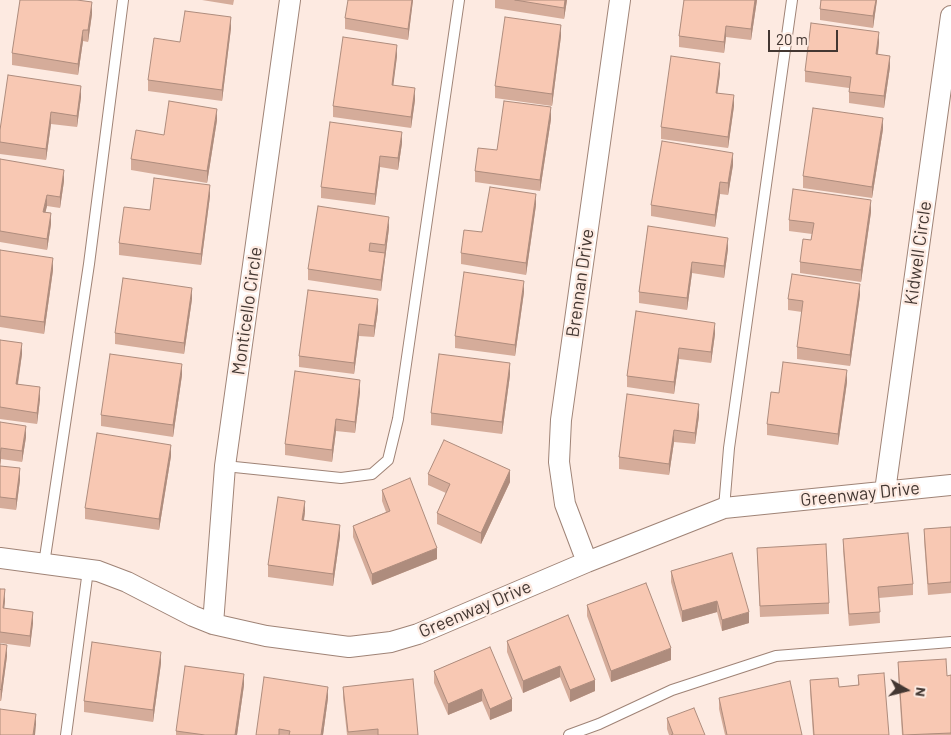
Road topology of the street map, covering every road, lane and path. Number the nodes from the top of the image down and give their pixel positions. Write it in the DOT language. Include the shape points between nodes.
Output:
graph roads {
  1 [pos="123,0"];
  2 [pos="290,0"];
  3 [pos="459,0"];
  4 [pos="620,0"];
  5 [pos="792,0"];
  6 [pos="951,16"];
  7 [pos="225,466"];
  8 [pos="951,485"];
  9 [pos="885,491"];
  10 [pos="724,508"];
  11 [pos="0,558"];
  12 [pos="587,562"];
  13 [pos="44,564"];
  14 [pos="88,570"];
  15 [pos="213,624"];
  16 [pos="951,642"];
  17 [pos="66,735"];
  18 [pos="569,735"];
  1 -- 13 [label="lane"];
  2 -- 7 [label="street, Monticello Circle"];
  3 -- 7 [label="lane" via="399,409 388,460 372,474 341,478"];
  4 -- 12 [label="street, Brennan Drive" via="561,420 560,462 565,504"];
  5 -- 10 [label="lane" via="729,448"];
  6 -- 9 [label="street, Kidwell Circle"];
  7 -- 15 [label="street, Monticello Circle"];
  8 -- 9 [label="street, Greenway Drive"];
  9 -- 10 [label="street, Greenway Drive"];
  10 -- 12 [label="street, Greenway Drive"];
  11 -- 13 [label="street, Greenway Drive"];
  12 -- 15 [label="street, Greenway Drive" via="418,634 391,642 349,647 266,636"];
  13 -- 14 [label="street, Greenway Drive"];
  14 -- 15 [label="street, Greenway Drive" via="127,582"];
  14 -- 17 [label="lane"];
  16 -- 18 [label="lane" via="776,656 672,690"];
}
